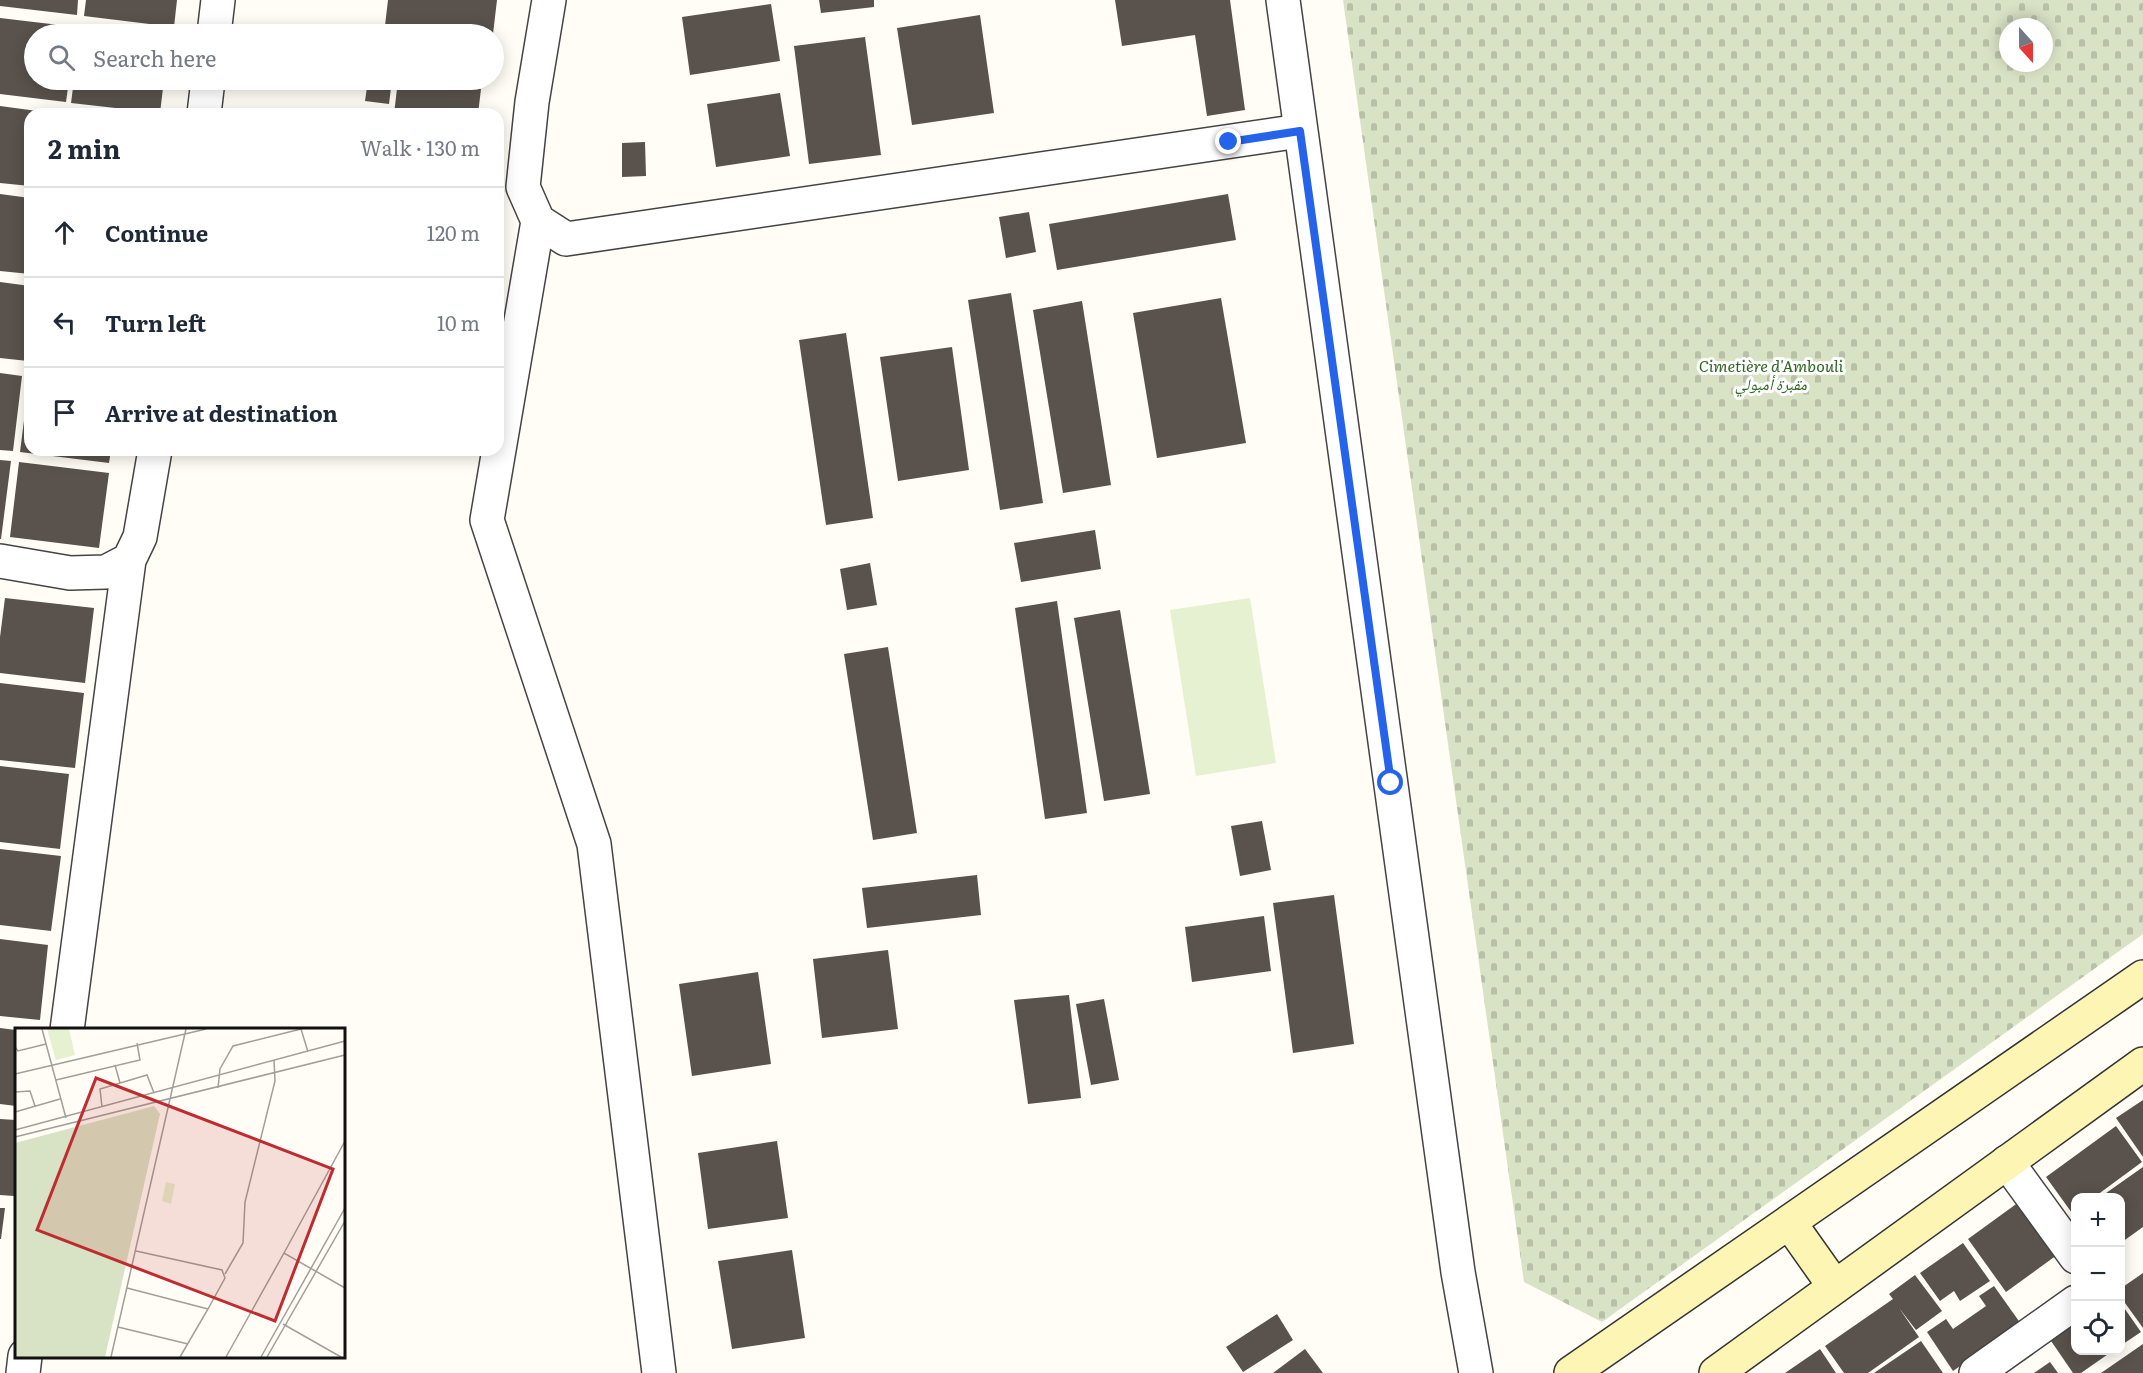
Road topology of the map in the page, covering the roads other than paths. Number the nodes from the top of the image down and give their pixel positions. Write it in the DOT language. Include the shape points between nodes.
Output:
graph roads {
  1 [pos="218,0"];
  2 [pos="549,0"];
  3 [pos="1283,0"];
  4 [pos="215,24"];
  5 [pos="207,90"];
  6 [pos="205,108"];
  7 [pos="1300,131"];
  8 [pos="538,221"];
  9 [pos="504,420"];
  10 [pos="154,456"];
  11 [pos="498,456"];
  12 [pos="129,560"];
  13 [pos="0,561"];
  14 [pos="2143,977"];
  15 [pos="67,1028"];
  16 [pos="2143,1064"];
  17 [pos="2007,1162"];
  18 [pos="1789,1222"];
  19 [pos="2071,1250"];
  20 [pos="1835,1287"];
  21 [pos="2071,1306"];
  22 [pos="25,1358"];
  23 [pos="23,1373"];
  24 [pos="659,1373"];
  25 [pos="1476,1373"];
  26 [pos="1570,1373"];
  27 [pos="1716,1373"];
  28 [pos="1976,1373"];
  1 -- 4 [label="street"];
  2 -- 8 [label="street" via="523,187"];
  3 -- 7 [label="street"];
  5 -- 6 [label="street"];
  7 -- 8 [label="street" via="566,239"];
  7 -- 25 [label="street" via="1458,1272"];
  8 -- 9 [label="street"];
  10 -- 12 [label="street" via="141,537"];
  11 -- 24 [label="street" via="487,520 594,844"];
  12 -- 13 [label="street" via="106,572 70,573"];
  12 -- 15 [label="street"];
  14 -- 18 [label="main road"];
  16 -- 17 [label="main road"];
  17 -- 19 [label="street"];
  17 -- 20 [label="main road"];
  18 -- 20 [label="main road"];
  18 -- 26 [label="main road"];
  20 -- 27 [label="main road"];
  21 -- 28 [label="street"];
  22 -- 23 [label="street"];
}
